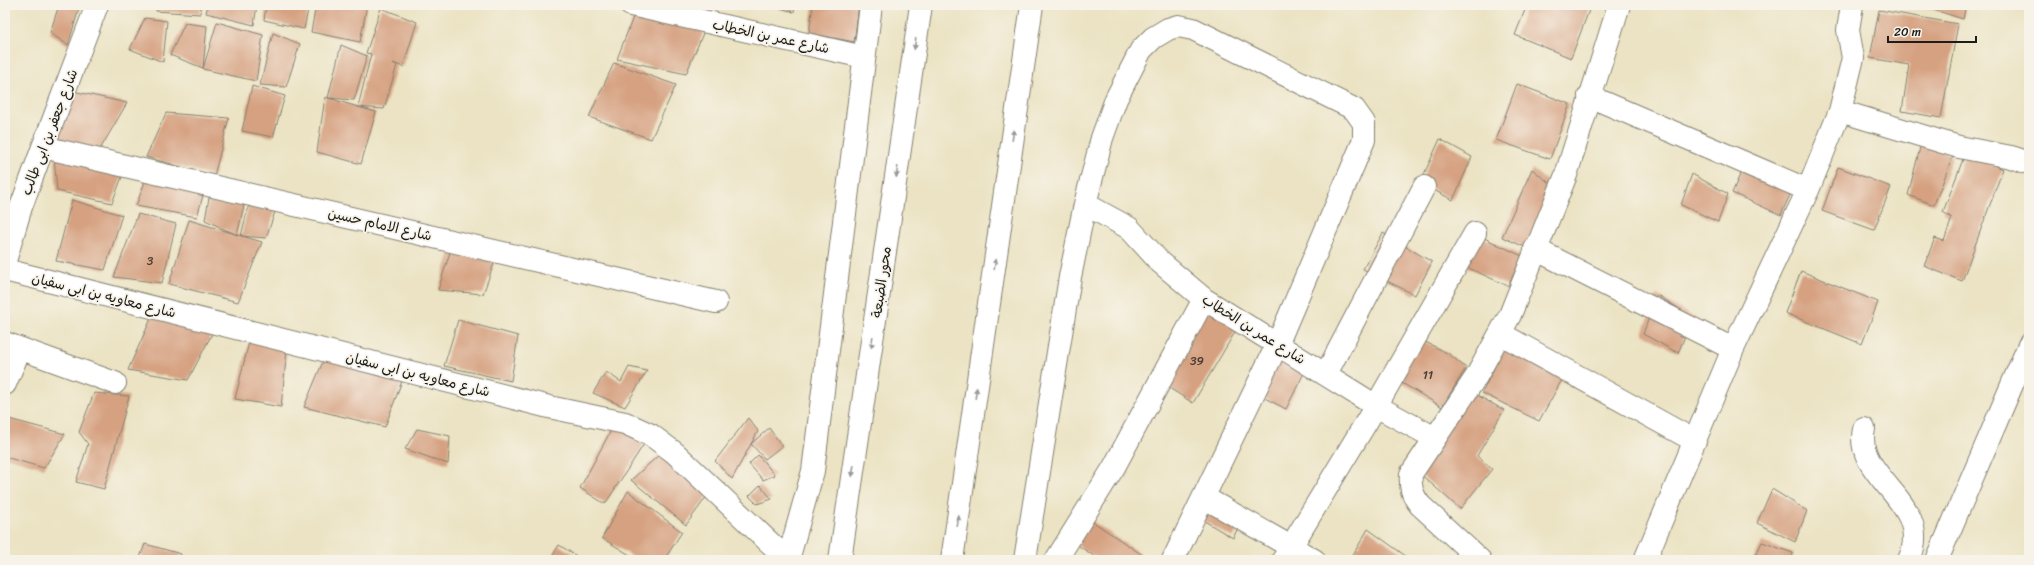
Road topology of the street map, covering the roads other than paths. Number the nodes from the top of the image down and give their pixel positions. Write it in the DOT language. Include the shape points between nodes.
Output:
graph roads {
  1 [pos="97,5"];
  2 [pos="631,5"];
  3 [pos="871,5"];
  4 [pos="921,5"];
  5 [pos="1032,5"];
  6 [pos="1619,5"];
  7 [pos="1852,5"];
  8 [pos="864,57"];
  9 [pos="1590,96"];
  10 [pos="1840,111"];
  11 [pos="43,147"];
  12 [pos="2029,163"];
  13 [pos="1424,187"];
  14 [pos="1808,190"];
  15 [pos="1085,204"];
  16 [pos="1475,234"];
  17 [pos="1535,249"];
  18 [pos="5,261"];
  19 [pos="5,270"];
  20 [pos="1204,299"];
  21 [pos="716,302"];
  22 [pos="1501,334"];
  23 [pos="1277,345"];
  24 [pos="2029,345"];
  25 [pos="13,346"];
  26 [pos="1733,349"];
  27 [pos="1326,374"];
  28 [pos="5,384"];
  29 [pos="115,384"];
  30 [pos="1376,406"];
  31 [pos="1864,429"];
  32 [pos="1435,438"];
  33 [pos="1695,441"];
  34 [pos="1205,498"];
  35 [pos="1287,553"];
  36 [pos="788,560"];
  37 [pos="840,560"];
  38 [pos="952,560"];
  39 [pos="1025,560"];
  40 [pos="1056,560"];
  41 [pos="1173,560"];
  42 [pos="1314,560"];
  43 [pos="1480,560"];
  44 [pos="1645,560"];
  45 [pos="1909,560"];
  46 [pos="1937,560"];
  1 -- 11 [label="main road, شارع جعفر بن ابى طالب"];
  2 -- 8 [label="main road, شارع عمر بن الخطاب"];
  3 -- 8 [label="main road"];
  4 -- 37 [label="main road, محور الضبعة, one-way"];
  38 -- 5 [label="main road, one-way"];
  6 -- 9 [label="main road"];
  7 -- 10 [label="main road" via="1848,30 1853,58"];
  8 -- 36 [label="main road" via="813,471"];
  9 -- 14 [label="main road"];
  9 -- 17 [label="main road" via="1566,175"];
  10 -- 12 [label="main road" via="1960,147 2012,157"];
  10 -- 14 [label="main road"];
  11 -- 18 [label="main road, شارع جعفر بن ابى طالب"];
  11 -- 21 [label="main road, شارع الامام حسين"];
  13 -- 27 [label="main road"];
  14 -- 26 [label="main road"];
  15 -- 20 [label="main road, شارع عمر بن الخطاب" via="1130,228 1160,262"];
  15 -- 23 [label="main road" via="1102,138 1125,79 1141,50 1153,38 1168,29 1178,26 1193,29 1354,109 1364,123 1364,140"];
  15 -- 39 [label="main road" via="1070,277"];
  16 -- 30 [label="main road"];
  17 -- 22 [label="main road"];
  17 -- 26 [label="main road"];
  19 -- 36 [label="main road, شارع معاويه بن ابى سفيان" via="533,403 625,423 652,435 675,453"];
  20 -- 23 [label="main road, شارع عمر بن الخطاب"];
  20 -- 40 [label="main road" via="1114,467"];
  22 -- 32 [label="main road"];
  22 -- 33 [label="main road"];
  23 -- 27 [label="main road, شارع عمر بن الخطاب"];
  23 -- 34 [label="main road"];
  24 -- 46 [label="main road"];
  25 -- 28 [label="main road"];
  25 -- 29 [label="main road"];
  26 -- 33 [label="main road"];
  27 -- 30 [label="main road, شارع عمر بن الخطاب"];
  30 -- 32 [label="main road, شارع عمر بن الخطاب"];
  30 -- 35 [label="main road"];
  31 -- 45 [label="main road" via="1863,446 1868,459 1908,512 1913,527 1914,543"];
  32 -- 43 [label="main road" via="1411,474 1413,496"];
  33 -- 44 [label="main road"];
  34 -- 35 [label="main road"];
  34 -- 41 [label="main road"];
  35 -- 42 [label="main road"];
}
